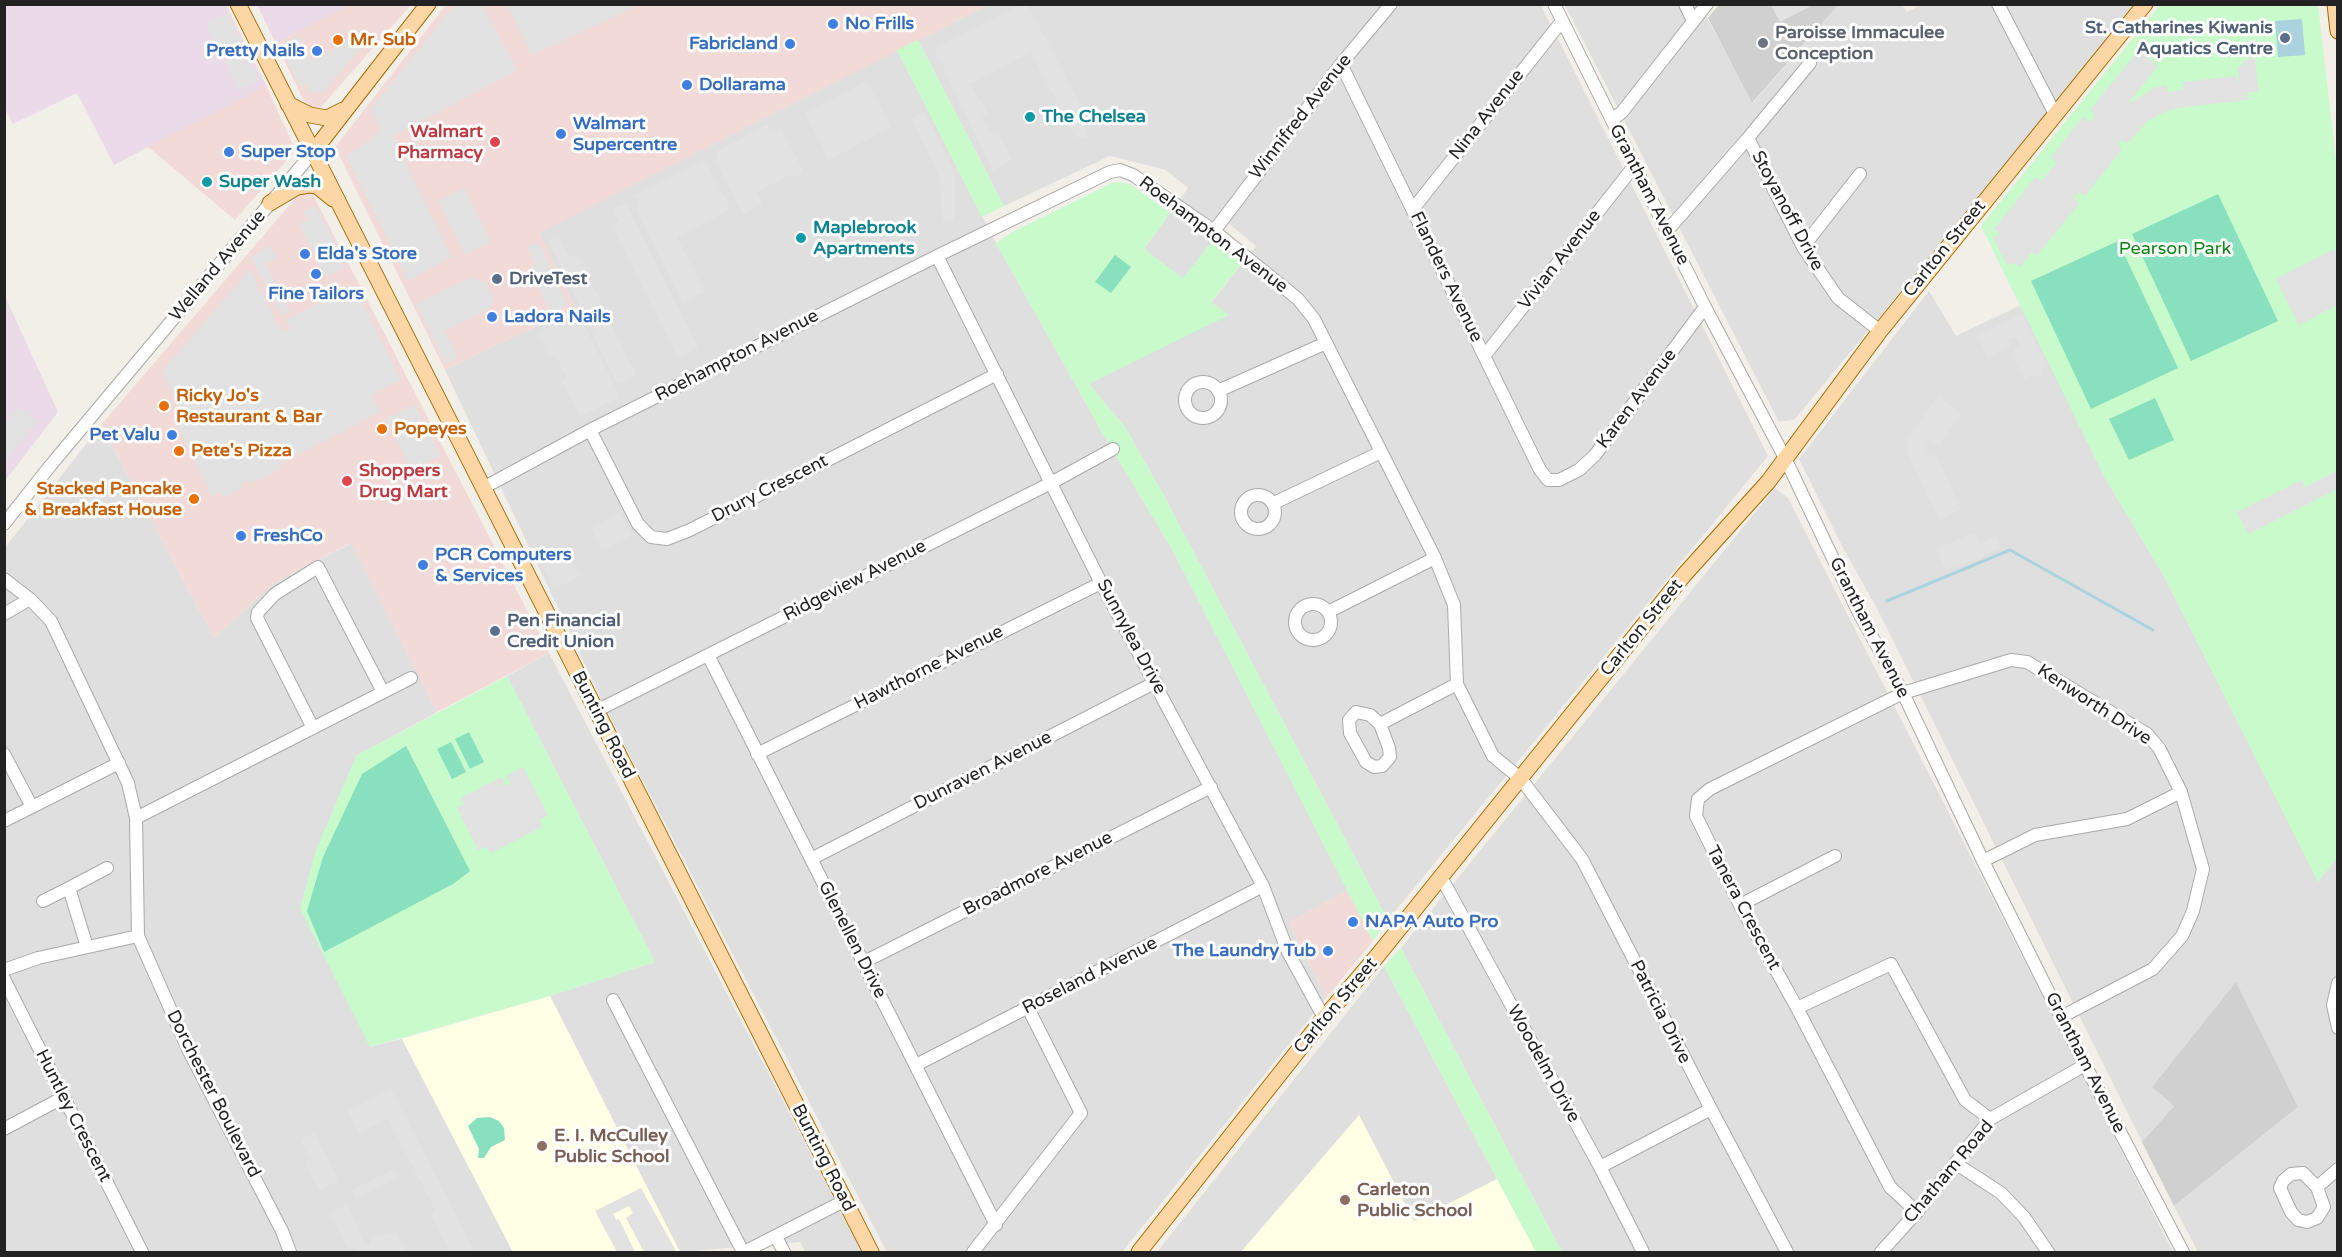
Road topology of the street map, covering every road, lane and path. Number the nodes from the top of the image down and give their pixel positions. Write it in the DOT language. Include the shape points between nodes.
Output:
graph roads {
  1 [pos="238,4"];
  2 [pos="428,4"];
  3 [pos="1391,4"];
  4 [pos="1554,4"];
  5 [pos="1685,4"];
  6 [pos="1707,4"];
  7 [pos="1998,4"];
  8 [pos="2145,4"];
  9 [pos="2335,4"];
  10 [pos="1562,21"];
  11 [pos="1693,21"];
  12 [pos="2337,31"];
  13 [pos="1810,63"];
  14 [pos="1341,64"];
  15 [pos="288,104"];
  16 [pos="348,107"];
  17 [pos="2055,114"];
  18 [pos="1612,120"];
  19 [pos="1748,138"];
  20 [pos="312,152"];
  21 [pos="1635,165"];
  22 [pos="1860,174"];
  23 [pos="270,203"];
  24 [pos="338,203"];
  25 [pos="1413,209"];
  26 [pos="1214,231"];
  27 [pos="1667,231"];
  28 [pos="1803,247"];
  29 [pos="937,256"];
  30 [pos="1705,307"];
  31 [pos="1880,331"];
  32 [pos="1326,343"];
  33 [pos="1485,355"];
  34 [pos="996,374"];
  35 [pos="1218,391"];
  36 [pos="590,430"];
  37 [pos="1113,449"];
  38 [pos="1381,452"];
  39 [pos="1785,459"];
  40 [pos="1559,480"];
  41 [pos="1051,483"];
  42 [pos="483,488"];
  43 [pos="1274,503"];
  44 [pos="4,524"];
  45 [pos="1435,558"];
  46 [pos="4,579"];
  47 [pos="1101,583"];
  48 [pos="30,599"];
  49 [pos="1328,612"];
  50 [pos="4,614"];
  51 [pos="708,656"];
  52 [pos="411,678"];
  53 [pos="1156,682"];
  54 [pos="1457,684"];
  55 [pos="383,692"];
  56 [pos="1903,693"];
  57 [pos="596,711"];
  58 [pos="1380,724"];
  59 [pos="313,728"];
  60 [pos="4,754"];
  61 [pos="757,754"];
  62 [pos="119,764"];
  63 [pos="1521,779"];
  64 [pos="1211,787"];
  65 [pos="2181,792"];
  66 [pos="32,807"];
  67 [pos="136,818"];
  68 [pos="4,821"];
  69 [pos="1835,856"];
  70 [pos="811,859"];
  71 [pos="1983,861"];
  72 [pos="107,868"];
  73 [pos="1441,877"];
  74 [pos="1263,886"];
  75 [pos="69,888"];
  76 [pos="43,901"];
  77 [pos="1740,905"];
  78 [pos="138,936"];
  79 [pos="87,947"];
  80 [pos="864,962"];
  81 [pos="4,970"];
  82 [pos="4,979"];
  83 [pos="2337,983"];
  84 [pos="613,1000"];
  85 [pos="1028,1008"];
  86 [pos="1797,1008"];
  87 [pos="2061,1017"];
  88 [pos="1324,1018"];
  89 [pos="2337,1028"];
  90 [pos="916,1065"];
  91 [pos="2085,1065"];
  92 [pos="64,1097"];
  93 [pos="1711,1109"];
  94 [pos="1990,1119"];
  95 [pos="4,1129"];
  96 [pos="1955,1162"];
  97 [pos="1600,1167"];
  98 [pos="2337,1169"];
  99 [pos="2318,1187"];
  100 [pos="844,1201"];
  101 [pos="1917,1212"];
  102 [pos="996,1225"];
  103 [pos="776,1237"];
  104 [pos="142,1252"];
  105 [pos="290,1252"];
  106 [pos="744,1252"];
  107 [pos="784,1252"];
  108 [pos="871,1252"];
  109 [pos="973,1252"];
  110 [pos="1139,1252"];
  111 [pos="1642,1252"];
  112 [pos="1787,1252"];
  113 [pos="1881,1252"];
  114 [pos="2048,1252"];
  115 [pos="2183,1252"];
  1 -- 15 [label="main road, Bunting Road"];
  2 -- 16 [label="main road, Welland Avenue"];
  3 -- 14 [label="street, Winnifred Avenue"];
  4 -- 10 [label="street, Grantham Avenue"];
  5 -- 11 [label="street"];
  6 -- 11 [label="street"];
  7 -- 17 [label="street"];
  8 -- 17 [label="main road, Carlton Street"];
  9 -- 12 [label="main road"];
  10 -- 18 [label="street, Grantham Avenue"];
  10 -- 25 [label="street, Nina Avenue"];
  11 -- 18 [label="street"];
  13 -- 19 [label="street"];
  14 -- 25 [label="street, Flanders Avenue"];
  14 -- 26 [label="street, Winnifred Avenue"];
  15 -- 16 [label="main road" via="309,115 327,118"];
  15 -- 20 [label="main road, Bunting Road"];
  16 -- 20 [label="main road, Welland Avenue"];
  17 -- 31 [label="main road, Carlton Street"];
  18 -- 21 [label="street, Grantham Avenue"];
  19 -- 27 [label="street"];
  19 -- 28 [label="street, Stoyanoff Drive"];
  20 -- 23 [label="street, Welland Avenue"];
  20 -- 24 [label="main road, Bunting Road"];
  21 -- 27 [label="street, Grantham Avenue"];
  21 -- 33 [label="street, Vivian Avenue"];
  22 -- 28 [label="street"];
  23 -- 24 [label="main road" via="297,187 309,185"];
  23 -- 44 [label="street, Welland Avenue"];
  24 -- 42 [label="main road, Bunting Road"];
  25 -- 33 [label="street, Flanders Avenue"];
  26 -- 29 [label="street, Roehampton Avenue" via="1120,170"];
  26 -- 32 [label="street, Roehampton Avenue" via="1298,299"];
  27 -- 30 [label="street, Grantham Avenue"];
  28 -- 31 [label="street, Stoyanoff Drive" via="1838,298"];
  29 -- 34 [label="street, Sunnylea Drive"];
  29 -- 36 [label="street, Roehampton Avenue"];
  30 -- 39 [label="street, Grantham Avenue"];
  30 -- 40 [label="street, Karen Avenue" via="1595,455 1579,470"];
  31 -- 39 [label="main road, Carlton Street"];
  32 -- 35 [label="street"];
  32 -- 38 [label="street, Roehampton Avenue"];
  33 -- 40 [label="street, Flanders Avenue" via="1540,470 1548,480"];
  34 -- 36 [label="street, Drury Crescent" via="667,539 651,537 638,524"];
  34 -- 41 [label="street, Sunnylea Drive"];
  36 -- 42 [label="street, Roehampton Avenue"];
  37 -- 41 [label="street, Ridgeview Avenue"];
  38 -- 43 [label="street"];
  38 -- 45 [label="street, Roehampton Avenue"];
  39 -- 56 [label="street, Grantham Avenue" via="1859,613"];
  39 -- 63 [label="main road, Carlton Street" via="1684,575"];
  41 -- 47 [label="street, Sunnylea Drive"];
  41 -- 51 [label="street, Ridgeview Avenue"];
  42 -- 57 [label="main road, Bunting Road"];
  45 -- 49 [label="street"];
  45 -- 54 [label="street, Roehampton Avenue" via="1454,605"];
  46 -- 48 [label="street"];
  47 -- 53 [label="street, Sunnylea Drive"];
  47 -- 61 [label="street, Hawthorne Avenue"];
  48 -- 50 [label="street"];
  48 -- 62 [label="street" via="51,621"];
  51 -- 57 [label="street, Ridgeview Avenue"];
  51 -- 61 [label="street, Glenellen Drive"];
  52 -- 55 [label="street"];
  53 -- 64 [label="street, Sunnylea Drive"];
  53 -- 70 [label="street, Dunraven Avenue"];
  54 -- 58 [label="street"];
  54 -- 63 [label="street, Roehampton Avenue" via="1493,756"];
  55 -- 59 [label="street"];
  55 -- 59 [label="street" via="318,567 275,594 257,618"];
  56 -- 65 [label="street, Kenworth Drive" via="2011,660 2027,662 2147,734 2159,748"];
  56 -- 71 [label="street, Grantham Avenue"];
  56 -- 77 [label="street, Tanera Crescent" via="1710,789 1698,800 1696,816"];
  57 -- 100 [label="main road, Bunting Road"];
  59 -- 67 [label="street"];
  60 -- 66 [label="street"];
  61 -- 70 [label="street, Glenellen Drive"];
  62 -- 66 [label="street"];
  62 -- 67 [label="street"];
  63 -- 73 [label="main road, Carlton Street"];
  63 -- 93 [label="street, Patricia Drive" via="1582,859"];
  64 -- 74 [label="street, Sunnylea Drive"];
  64 -- 80 [label="street, Broadmore Avenue"];
  65 -- 71 [label="street" via="2127,819 2035,835"];
  65 -- 87 [label="street, Kenworth Drive" via="2203,869 2193,911 2182,936 2153,969"];
  66 -- 68 [label="street"];
  67 -- 78 [label="street"];
  69 -- 77 [label="street"];
  70 -- 80 [label="street, Glenellen Drive"];
  71 -- 87 [label="street, Grantham Avenue"];
  72 -- 75 [label="street"];
  73 -- 88 [label="main road, Carlton Street"];
  73 -- 97 [label="street, Woodelm Drive"];
  74 -- 85 [label="street, Roseland Avenue"];
  74 -- 88 [label="street, Sunnylea Drive" via="1288,952"];
  75 -- 76 [label="street"];
  75 -- 79 [label="street"];
  77 -- 86 [label="street, Tanera Crescent"];
  78 -- 79 [label="street"];
  78 -- 105 [label="street, Dorchester Boulevard" via="188,1048"];
  79 -- 81 [label="street"];
  80 -- 90 [label="street, Glenellen Drive"];
  82 -- 92 [label="street, Huntley Crescent"];
  83 -- 89 [label="street" via="2333,1005"];
  84 -- 106 [label="street"];
  85 -- 90 [label="street, Roseland Avenue"];
  85 -- 102 [label="street" via="1081,1113"];
  86 -- 94 [label="street" via="1891,964 1965,1100"];
  86 -- 101 [label="street, Tanera Crescent" via="1890,1186"];
  87 -- 91 [label="street, Grantham Avenue"];
  88 -- 110 [label="main road, Carlton Street"];
  90 -- 102 [label="street, Glenellen Drive"];
  91 -- 94 [label="street, Chatham Road"];
  91 -- 115 [label="street, Grantham Avenue"];
  92 -- 95 [label="street"];
  92 -- 104 [label="street, Huntley Crescent"];
  93 -- 97 [label="street"];
  93 -- 112 [label="street, Patricia Drive"];
  94 -- 96 [label="street, Chatham Road"];
  96 -- 101 [label="street, Chatham Road"];
  96 -- 114 [label="street" via="2001,1193 2024,1217"];
  97 -- 111 [label="street, Woodelm Drive"];
  98 -- 99 [label="street"];
  100 -- 103 [label="street"];
  100 -- 108 [label="main road, Bunting Road"];
  101 -- 113 [label="street, Chatham Road"];
  102 -- 109 [label="street"];
  103 -- 106 [label="street"];
  103 -- 107 [label="street"];
}
